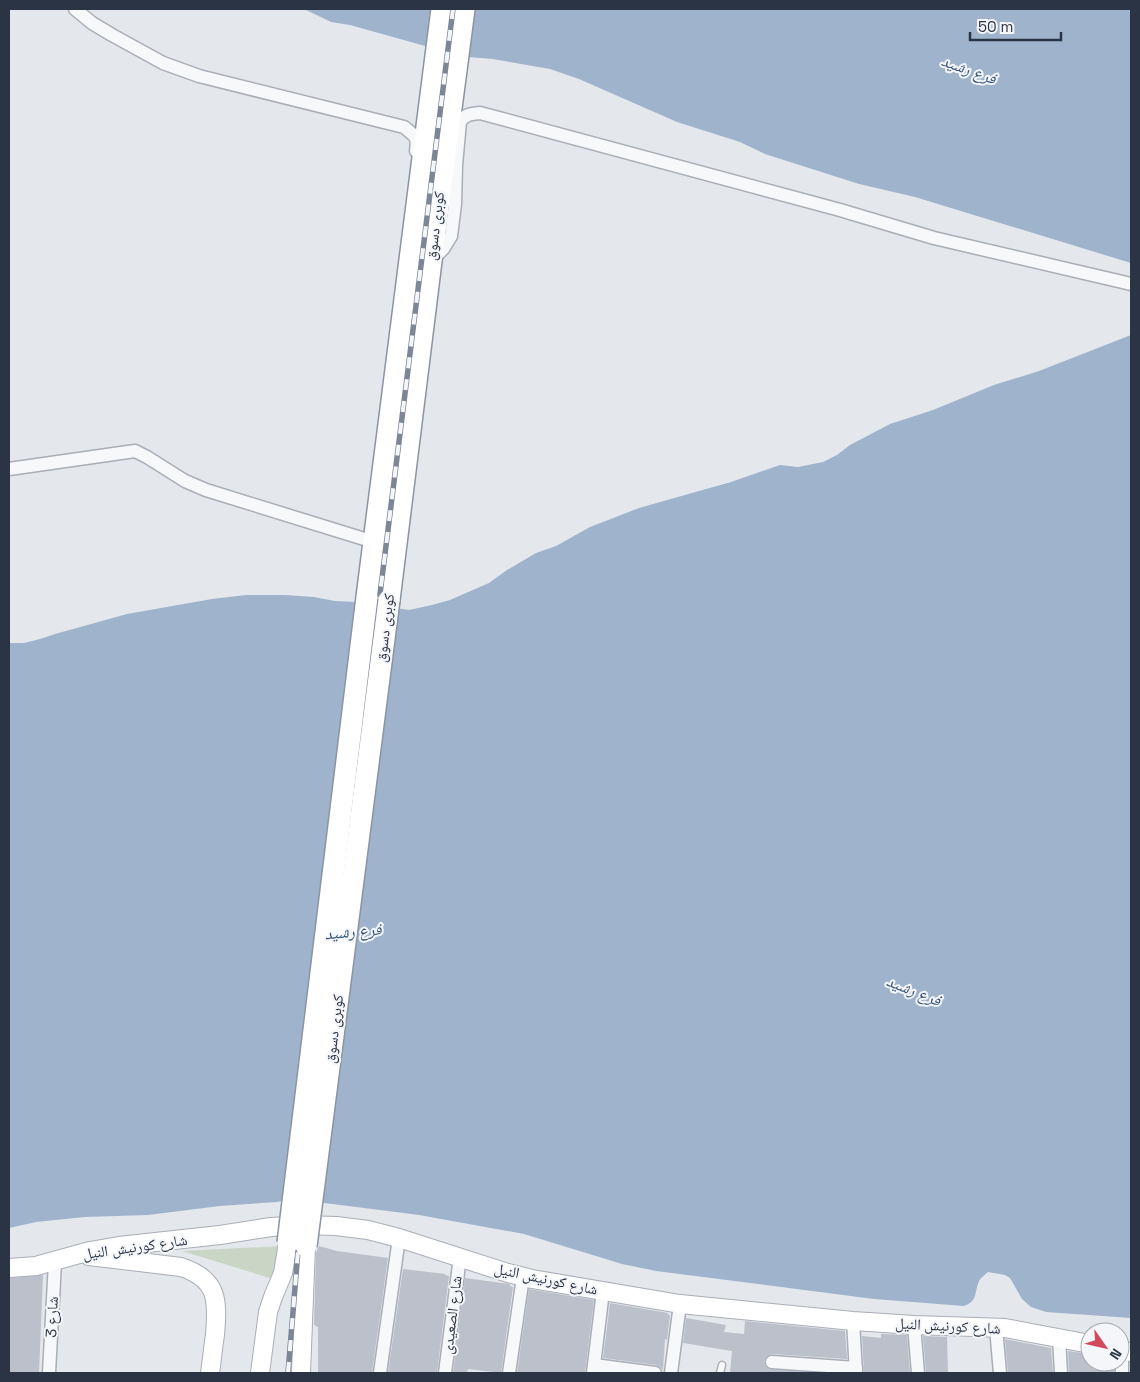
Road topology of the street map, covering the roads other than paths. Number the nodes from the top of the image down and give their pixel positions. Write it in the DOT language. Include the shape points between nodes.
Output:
graph roads {
  1 [pos="75,9"];
  2 [pos="442,9"];
  3 [pos="464,9"];
  4 [pos="428,199"];
  5 [pos="431,260"];
  6 [pos="407,284"];
  7 [pos="1131,284"];
  8 [pos="9,469"];
  9 [pos="374,542"];
  10 [pos="399,1238"];
  11 [pos="297,1245"];
  12 [pos="76,1255"];
  13 [pos="460,1257"];
  14 [pos="55,1262"];
  15 [pos="9,1268"];
  16 [pos="522,1277"];
  17 [pos="603,1292"];
  18 [pos="680,1304"];
  19 [pos="854,1320"];
  20 [pos="914,1325"];
  21 [pos="996,1328"];
  22 [pos="1059,1338"];
  23 [pos="1080,1342"];
  24 [pos="772,1362"];
  25 [pos="722,1365"];
  26 [pos="594,1369"];
  27 [pos="856,1371"];
  28 [pos="49,1373"];
  29 [pos="210,1373"];
  30 [pos="260,1373"];
  31 [pos="301,1373"];
  32 [pos="380,1373"];
  33 [pos="445,1373"];
  34 [pos="509,1373"];
  35 [pos="655,1373"];
  36 [pos="671,1373"];
  37 [pos="720,1373"];
  38 [pos="918,1373"];
  39 [pos="1000,1373"];
  40 [pos="1061,1373"];
  1 -- 6 [label="street" via="112,35 163,62 199,76 398,125 414,134 417,143 415,162 398,272"];
  2 -- 4 [label="highway, كوبرى دسوق"];
  3 -- 4 [label="highway, كوبرى دسوق"];
  4 -- 5 [label="highway, كوبرى دسوق"];
  4 -- 6 [label="highway, كوبرى دسوق"];
  5 -- 7 [label="street" via="451,236 460,122 468,114 480,113 934,238"];
  5 -- 11 [label="highway, كوبرى دسوق, bridge" via="389,600"];
  6 -- 9 [label="highway, كوبرى دسوق"];
  8 -- 9 [label="street" via="135,451 206,490"];
  9 -- 11 [label="highway, كوبرى دسوق, bridge" via="295,1178"];
  10 -- 12 [label="main road, شارع كورنيش النيل" via="368,1230 303,1225 119,1246"];
  10 -- 13 [label="main road, شارع كورنيش النيل"];
  10 -- 32 [label="street"];
  11 -- 30 [label="main road" via="272,1297"];
  11 -- 31 [label="main road"];
  12 -- 14 [label="main road, شارع كورنيش النيل"];
  12 -- 29 [label="main road" via="181,1267 204,1279 212,1290 217,1316"];
  13 -- 16 [label="main road, شارع كورنيش النيل"];
  13 -- 33 [label="street, شارع الصعيدى"];
  14 -- 15 [label="main road, شارع كورنيش النيل"];
  14 -- 28 [label="street, شارع 3"];
  16 -- 17 [label="main road, شارع كورنيش النيل"];
  16 -- 34 [label="street"];
  17 -- 18 [label="main road, شارع كورنيش النيل"];
  17 -- 26 [label="street"];
  18 -- 19 [label="main road, شارع كورنيش النيل"];
  18 -- 36 [label="street"];
  19 -- 20 [label="main road, شارع كورنيش النيل"];
  19 -- 27 [label="street"];
  20 -- 21 [label="main road, شارع كورنيش النيل"];
  20 -- 38 [label="street"];
  21 -- 22 [label="main road, شارع كورنيش النيل"];
  21 -- 39 [label="street"];
  22 -- 23 [label="main road, شارع كورنيش النيل"];
  22 -- 40 [label="street"];
  24 -- 27 [label="street"];
  25 -- 37 [label="lane"];
  26 -- 35 [label="street"];
}
